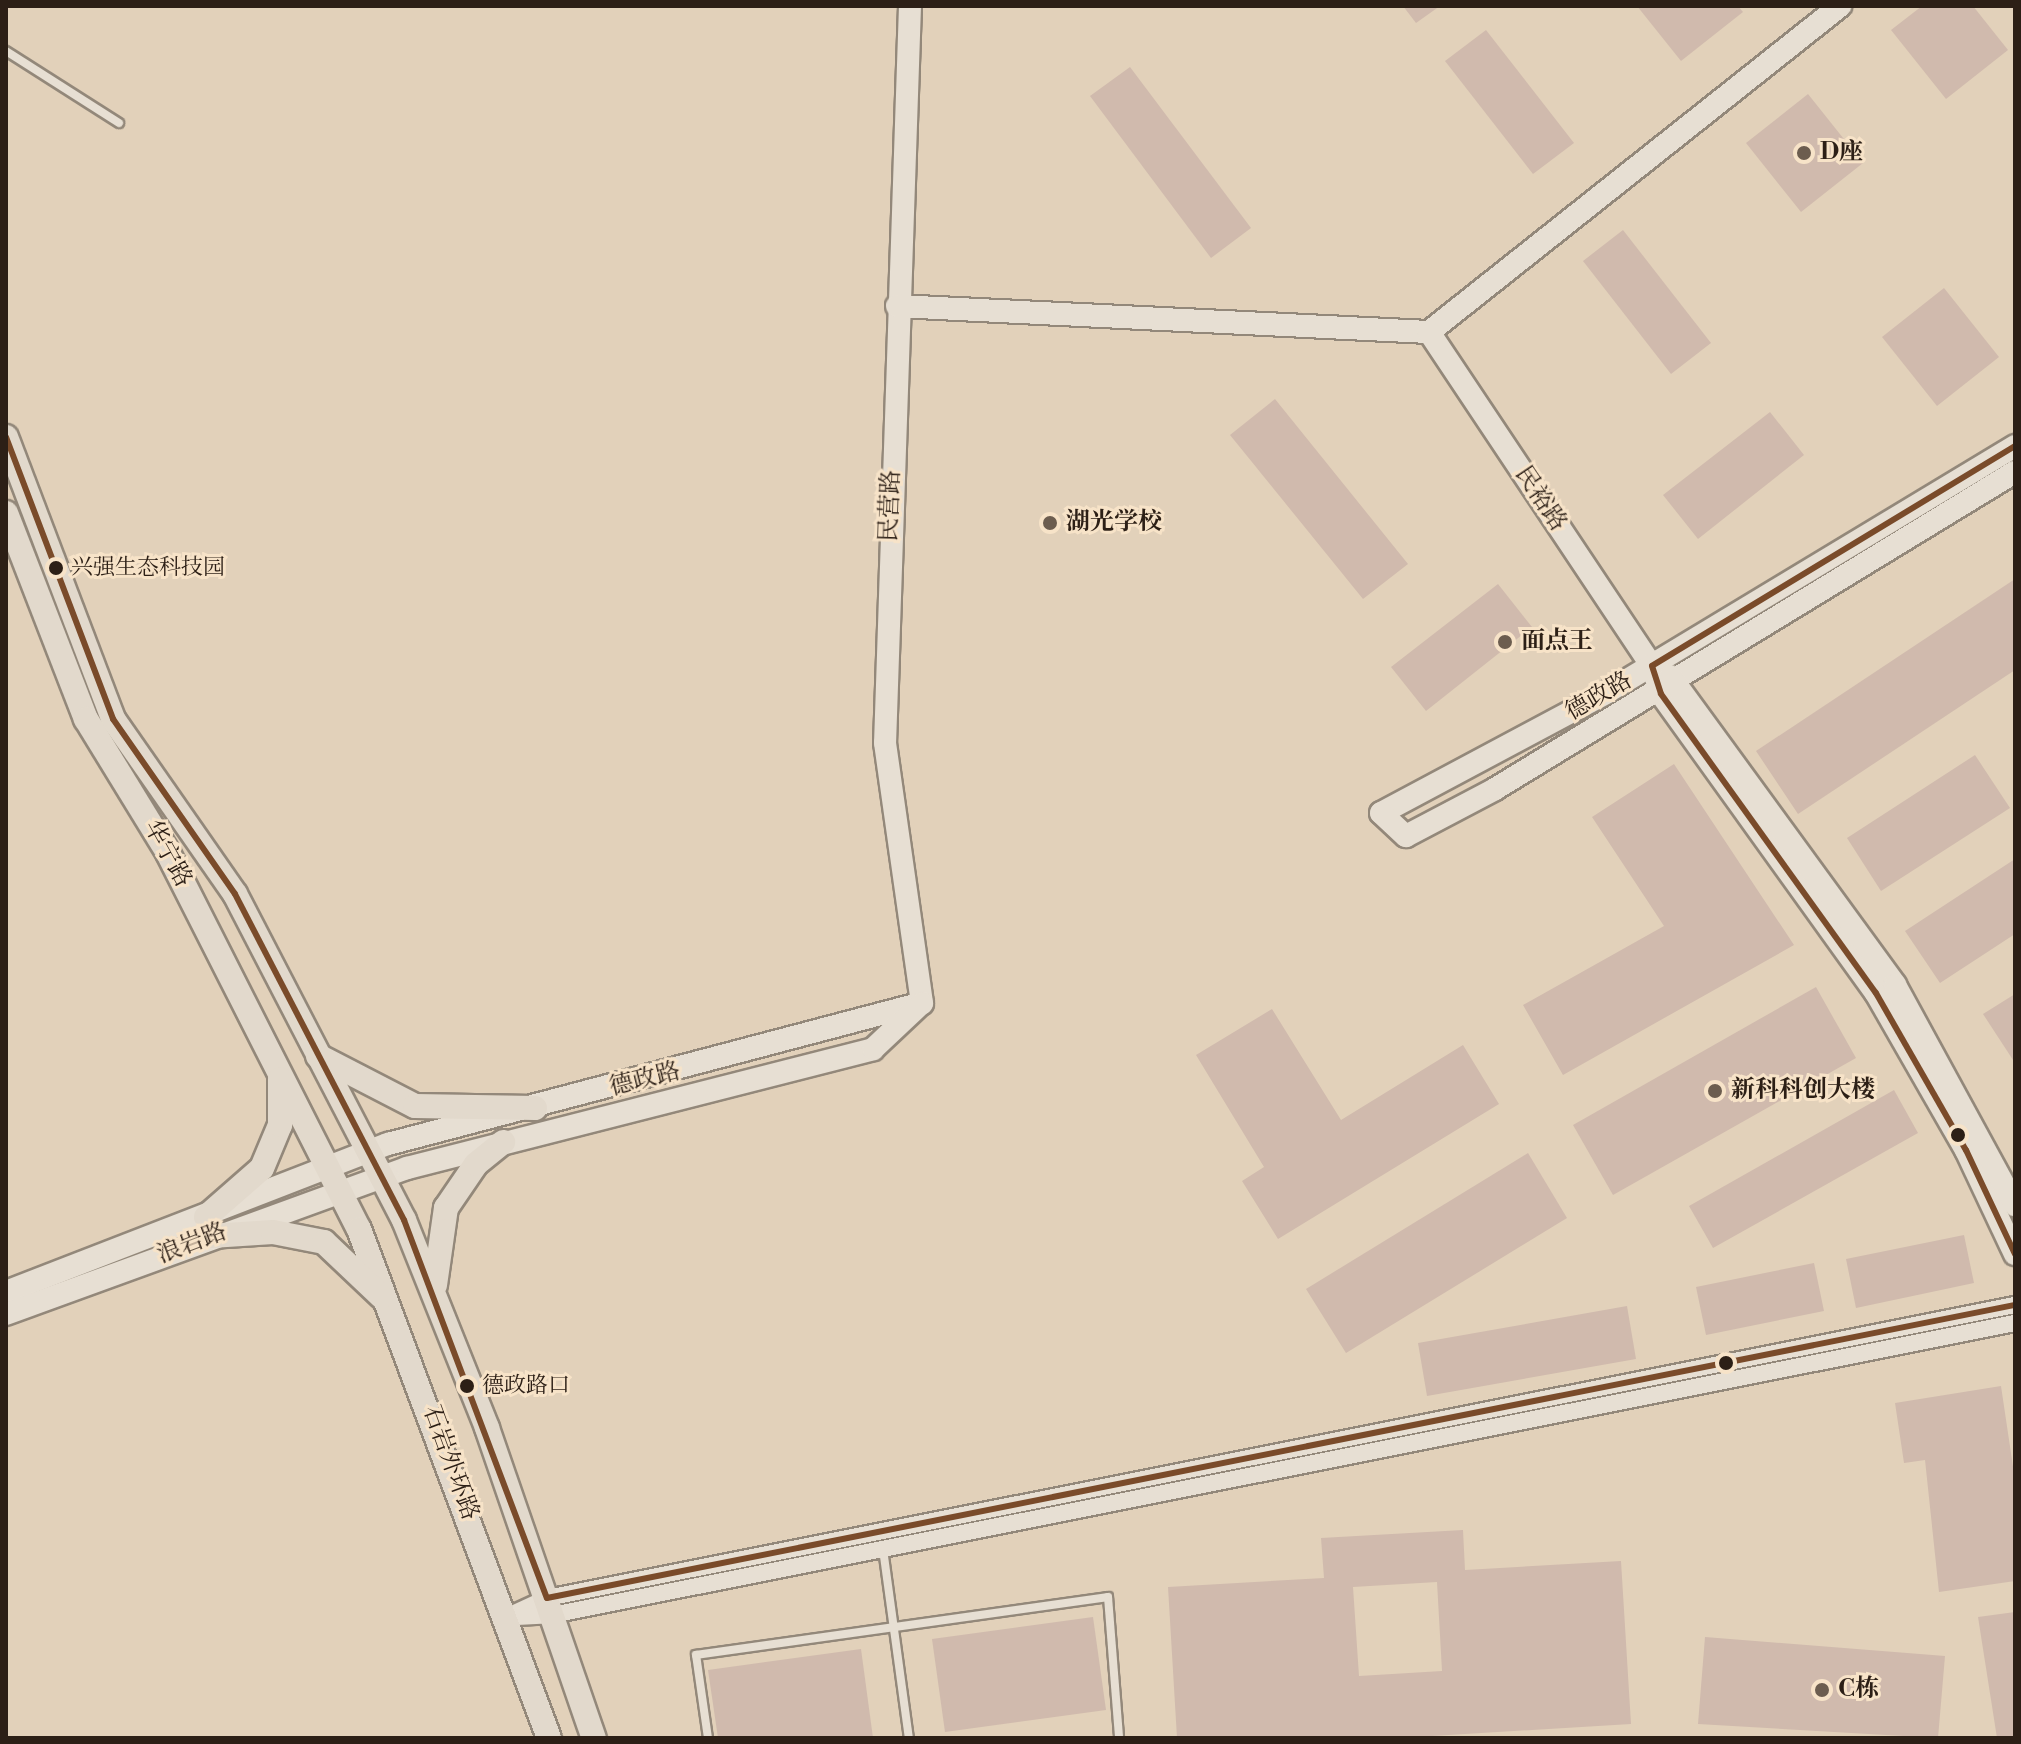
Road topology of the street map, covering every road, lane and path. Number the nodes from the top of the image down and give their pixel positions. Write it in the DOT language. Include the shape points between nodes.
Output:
graph roads {
  1 [pos="910,6"];
  2 [pos="1840,6"];
  3 [pos="6,51"];
  4 [pos="119,123"];
  5 [pos="897,306"];
  6 [pos="1429,332"];
  7 [pos="6,437"];
  8 [pos="2015,446"];
  9 [pos="2015,472"];
  10 [pos="6,513"];
  11 [pos="1652,666"];
  12 [pos="1671,688"];
  13 [pos="922,1003"];
  14 [pos="318,1056"];
  15 [pos="279,1072"];
  16 [pos="535,1108"];
  17 [pos="503,1142"];
  18 [pos="367,1151"];
  19 [pos="328,1165"];
  20 [pos="380,1178"];
  21 [pos="342,1191"];
  22 [pos="2015,1205"];
  23 [pos="209,1227"];
  24 [pos="2015,1254"];
  25 [pos="6,1292"];
  26 [pos="435,1296"];
  27 [pos="2015,1305"];
  28 [pos="393,1309"];
  29 [pos="6,1314"];
  30 [pos="2015,1323"];
  31 [pos="883,1549"];
  32 [pos="550,1607"];
  33 [pos="506,1617"];
  34 [pos="894,1627"];
  35 [pos="549,1738"];
  36 [pos="594,1738"];
  37 [pos="708,1738"];
  38 [pos="909,1738"];
  39 [pos="1119,1738"];
  1 -- 5 [label="street, 民营路"];
  2 -- 6 [label="street"];
  3 -- 4 [label="lane"];
  5 -- 6 [label="street"];
  5 -- 13 [label="street, 民营路" via="885,743"];
  6 -- 11 [label="street, 民裕路"];
  7 -- 14 [label="main road, 华宁路" via="113,719 235,894"];
  8 -- 11 [label="street, 德政路"];
  9 -- 12 [label="street, 德政路"];
  10 -- 15 [label="main road, 华宁路" via="86,719 168,853"];
  11 -- 12 [label="street"];
  11 -- 12 [label="street, 德政路" via="1381,813 1406,836"];
  12 -- 22 [label="street" via="1895,985"];
  12 -- 24 [label="street" via="1876,993 1966,1150"];
  13 -- 16 [label="street, 德政路"];
  13 -- 17 [label="street, 德政路" via="873,1049"];
  14 -- 16 [label="main road" via="415,1106"];
  14 -- 18 [label="main road, 华宁路"];
  15 -- 19 [label="main road, 华宁路"];
  15 -- 23 [label="main road" via="273,1147 247,1187"];
  16 -- 18 [label="street, 德政路"];
  17 -- 20 [label="street, 德政路"];
  17 -- 26 [label="main road" via="467,1174 446,1208"];
  18 -- 19 [label="street, 浪岩路"];
  18 -- 20 [label="main road, 华宁路"];
  19 -- 21 [label="main road, 华宁路"];
  19 -- 23 [label="street, 浪岩路"];
  20 -- 21 [label="street, 浪岩路"];
  20 -- 26 [label="main road, 石岩外环路"];
  21 -- 23 [label="street, 浪岩路"];
  21 -- 28 [label="main road, 石岩外环路"];
  23 -- 25 [label="street, 浪岩路"];
  23 -- 28 [label="main road" via="324,1242"];
  23 -- 29 [label="street, 浪岩路"];
  26 -- 32 [label="main road, 石岩外环路"];
  27 -- 32 [label="street"];
  28 -- 33 [label="main road, 石岩外环路"];
  30 -- 31 [label="street"];
  31 -- 32 [label="street"];
  31 -- 34 [label="lane"];
  32 -- 33 [label="street"];
  32 -- 36 [label="main road, 石岩外环路"];
  33 -- 35 [label="main road, 石岩外环路"];
  34 -- 37 [label="lane" via="696,1655"];
  34 -- 38 [label="lane"];
  34 -- 39 [label="lane" via="1108,1597"];
}
